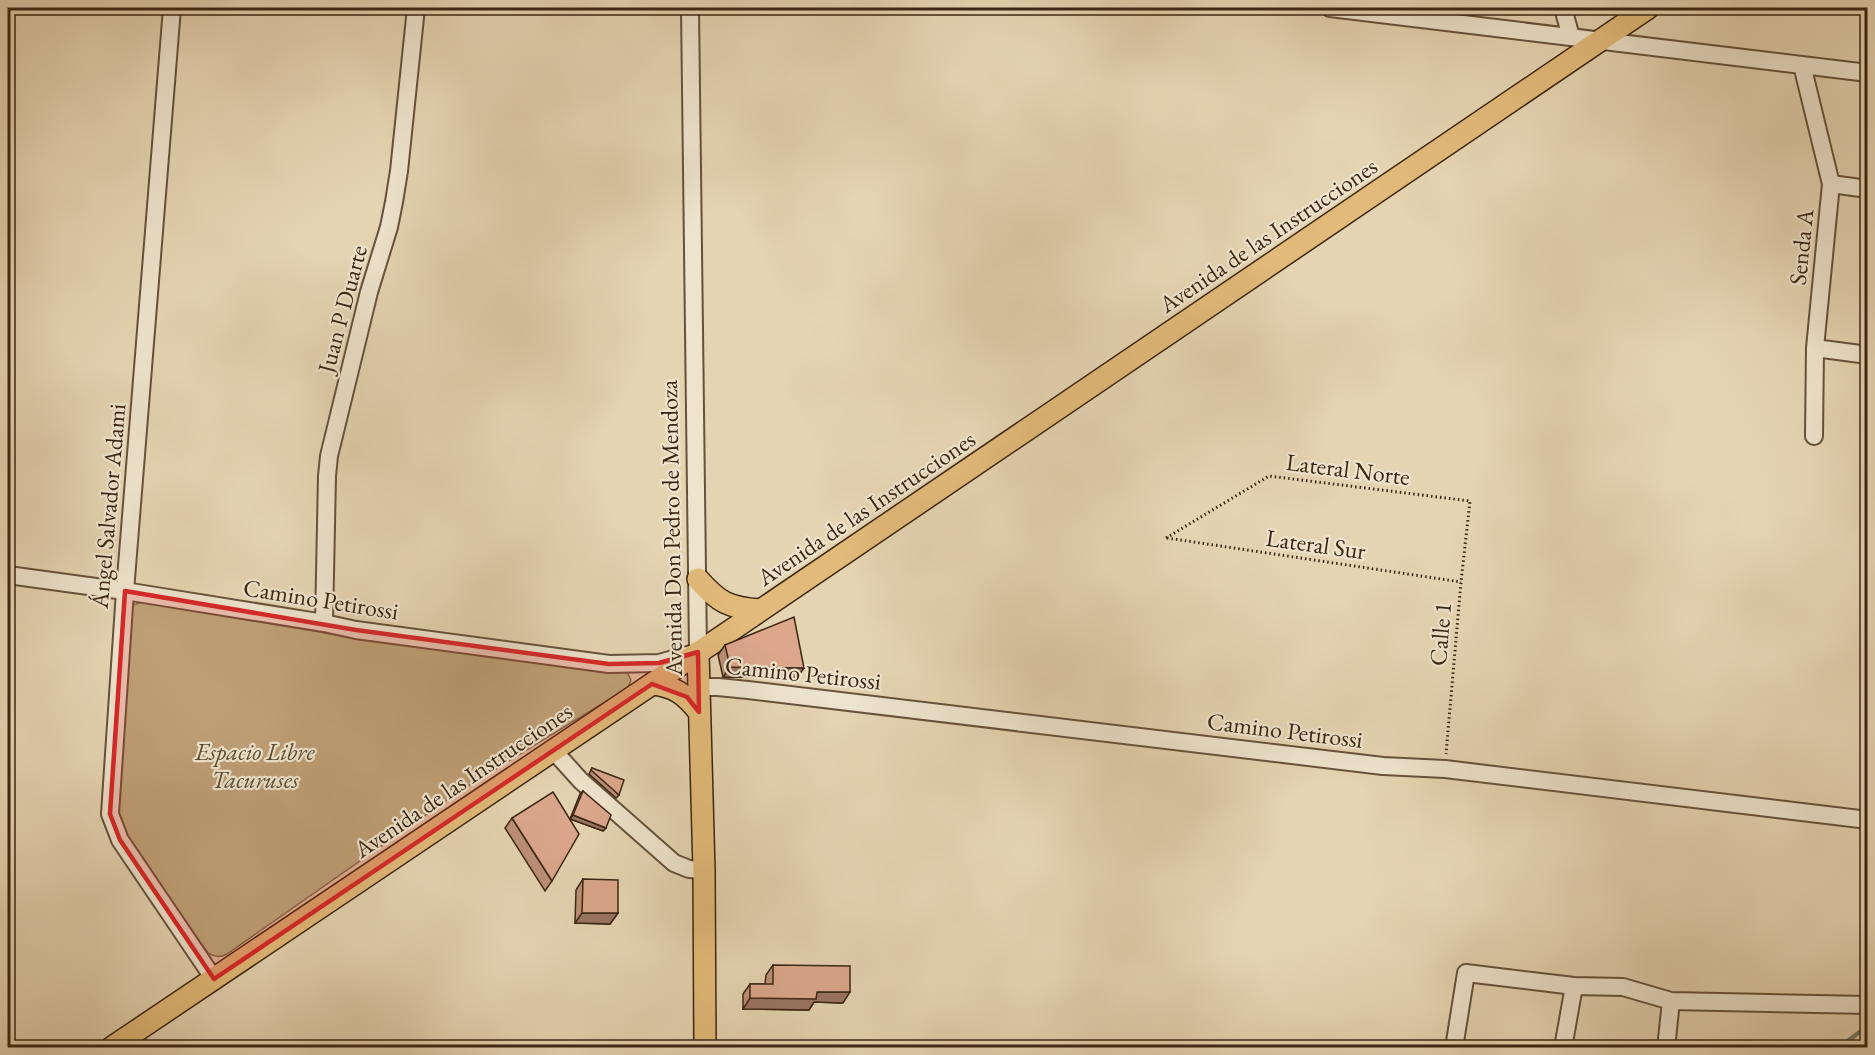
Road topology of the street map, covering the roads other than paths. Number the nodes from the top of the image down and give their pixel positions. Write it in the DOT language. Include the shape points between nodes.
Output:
graph roads {
  1 [pos="172,8"];
  2 [pos="416,8"];
  3 [pos="690,8"];
  4 [pos="1330,8"];
  5 [pos="1563,8"];
  6 [pos="1648,8"];
  7 [pos="1570,37"];
  8 [pos="1601,39"];
  9 [pos="1802,65"];
  10 [pos="1868,73"];
  11 [pos="1831,184"];
  12 [pos="1868,189"];
  13 [pos="1815,348"];
  14 [pos="1868,355"];
  15 [pos="1814,436"];
  16 [pos="8,575"];
  17 [pos="698,579"];
  18 [pos="125,591"];
  19 [pos="760,610"];
  20 [pos="324,623"];
  21 [pos="698,652"];
  22 [pos="652,684"];
  23 [pos="698,687"];
  24 [pos="699,712"];
  25 [pos="553,750"];
  26 [pos="1868,820"];
  27 [pos="704,870"];
  28 [pos="214,978"];
  29 [pos="1574,986"];
  30 [pos="1671,1001"];
  31 [pos="1868,1005"];
  32 [pos="111,1047"];
  33 [pos="705,1047"];
  34 [pos="1454,1047"];
  35 [pos="1563,1047"];
  36 [pos="1666,1047"];
  1 -- 18 [label="street, Ángel Salvador Adami"];
  2 -- 20 [label="street, Juan P Duarte" via="394,202 329,456"];
  3 -- 17 [label="street, Avenida Don Pedro de Mendoza"];
  4 -- 7 [label="street"];
  5 -- 7 [label="street"];
  6 -- 8 [label="main road, Avenida de las Instrucciones"];
  7 -- 8 [label="street"];
  8 -- 9 [label="street"];
  8 -- 19 [label="main road, Avenida de las Instrucciones"];
  9 -- 10 [label="street"];
  9 -- 11 [label="street, Senda A"];
  11 -- 12 [label="street"];
  11 -- 13 [label="street, Senda A"];
  13 -- 14 [label="street"];
  13 -- 15 [label="street, Senda A"];
  16 -- 18 [label="street, Camino Petirossi"];
  17 -- 19 [label="main road" via="721,602 737,609"];
  17 -- 21 [label="street, Avenida Don Pedro de Mendoza"];
  18 -- 20 [label="street, Camino Petirossi"];
  18 -- 28 [label="street, Ángel Salvador Adami" via="110,814 120,840"];
  19 -- 21 [label="main road, Avenida de las Instrucciones"];
  20 -- 21 [label="street, Camino Petirossi" via="609,664 659,663"];
  21 -- 22 [label="main road, Avenida de las Instrucciones"];
  21 -- 23 [label="main road, Avenida Don Pedro de Mendoza"];
  22 -- 24 [label="main road" via="676,689"];
  22 -- 25 [label="main road, Avenida de las Instrucciones"];
  23 -- 24 [label="main road, Avenida Don Pedro de Mendoza"];
  23 -- 26 [label="street, Camino Petirossi"];
  24 -- 27 [label="main road, Avenida Don Pedro de Mendoza"];
  25 -- 27 [label="street" via="581,781 674,863"];
  25 -- 28 [label="main road, Avenida de las Instrucciones"];
  27 -- 33 [label="main road, Avenida Don Pedro de Mendoza"];
  28 -- 32 [label="main road, Avenida de las Instrucciones"];
  29 -- 30 [label="street" via="1623,987"];
  29 -- 34 [label="street" via="1466,973"];
  29 -- 35 [label="street"];
  30 -- 31 [label="street"];
  30 -- 36 [label="street"];
}
